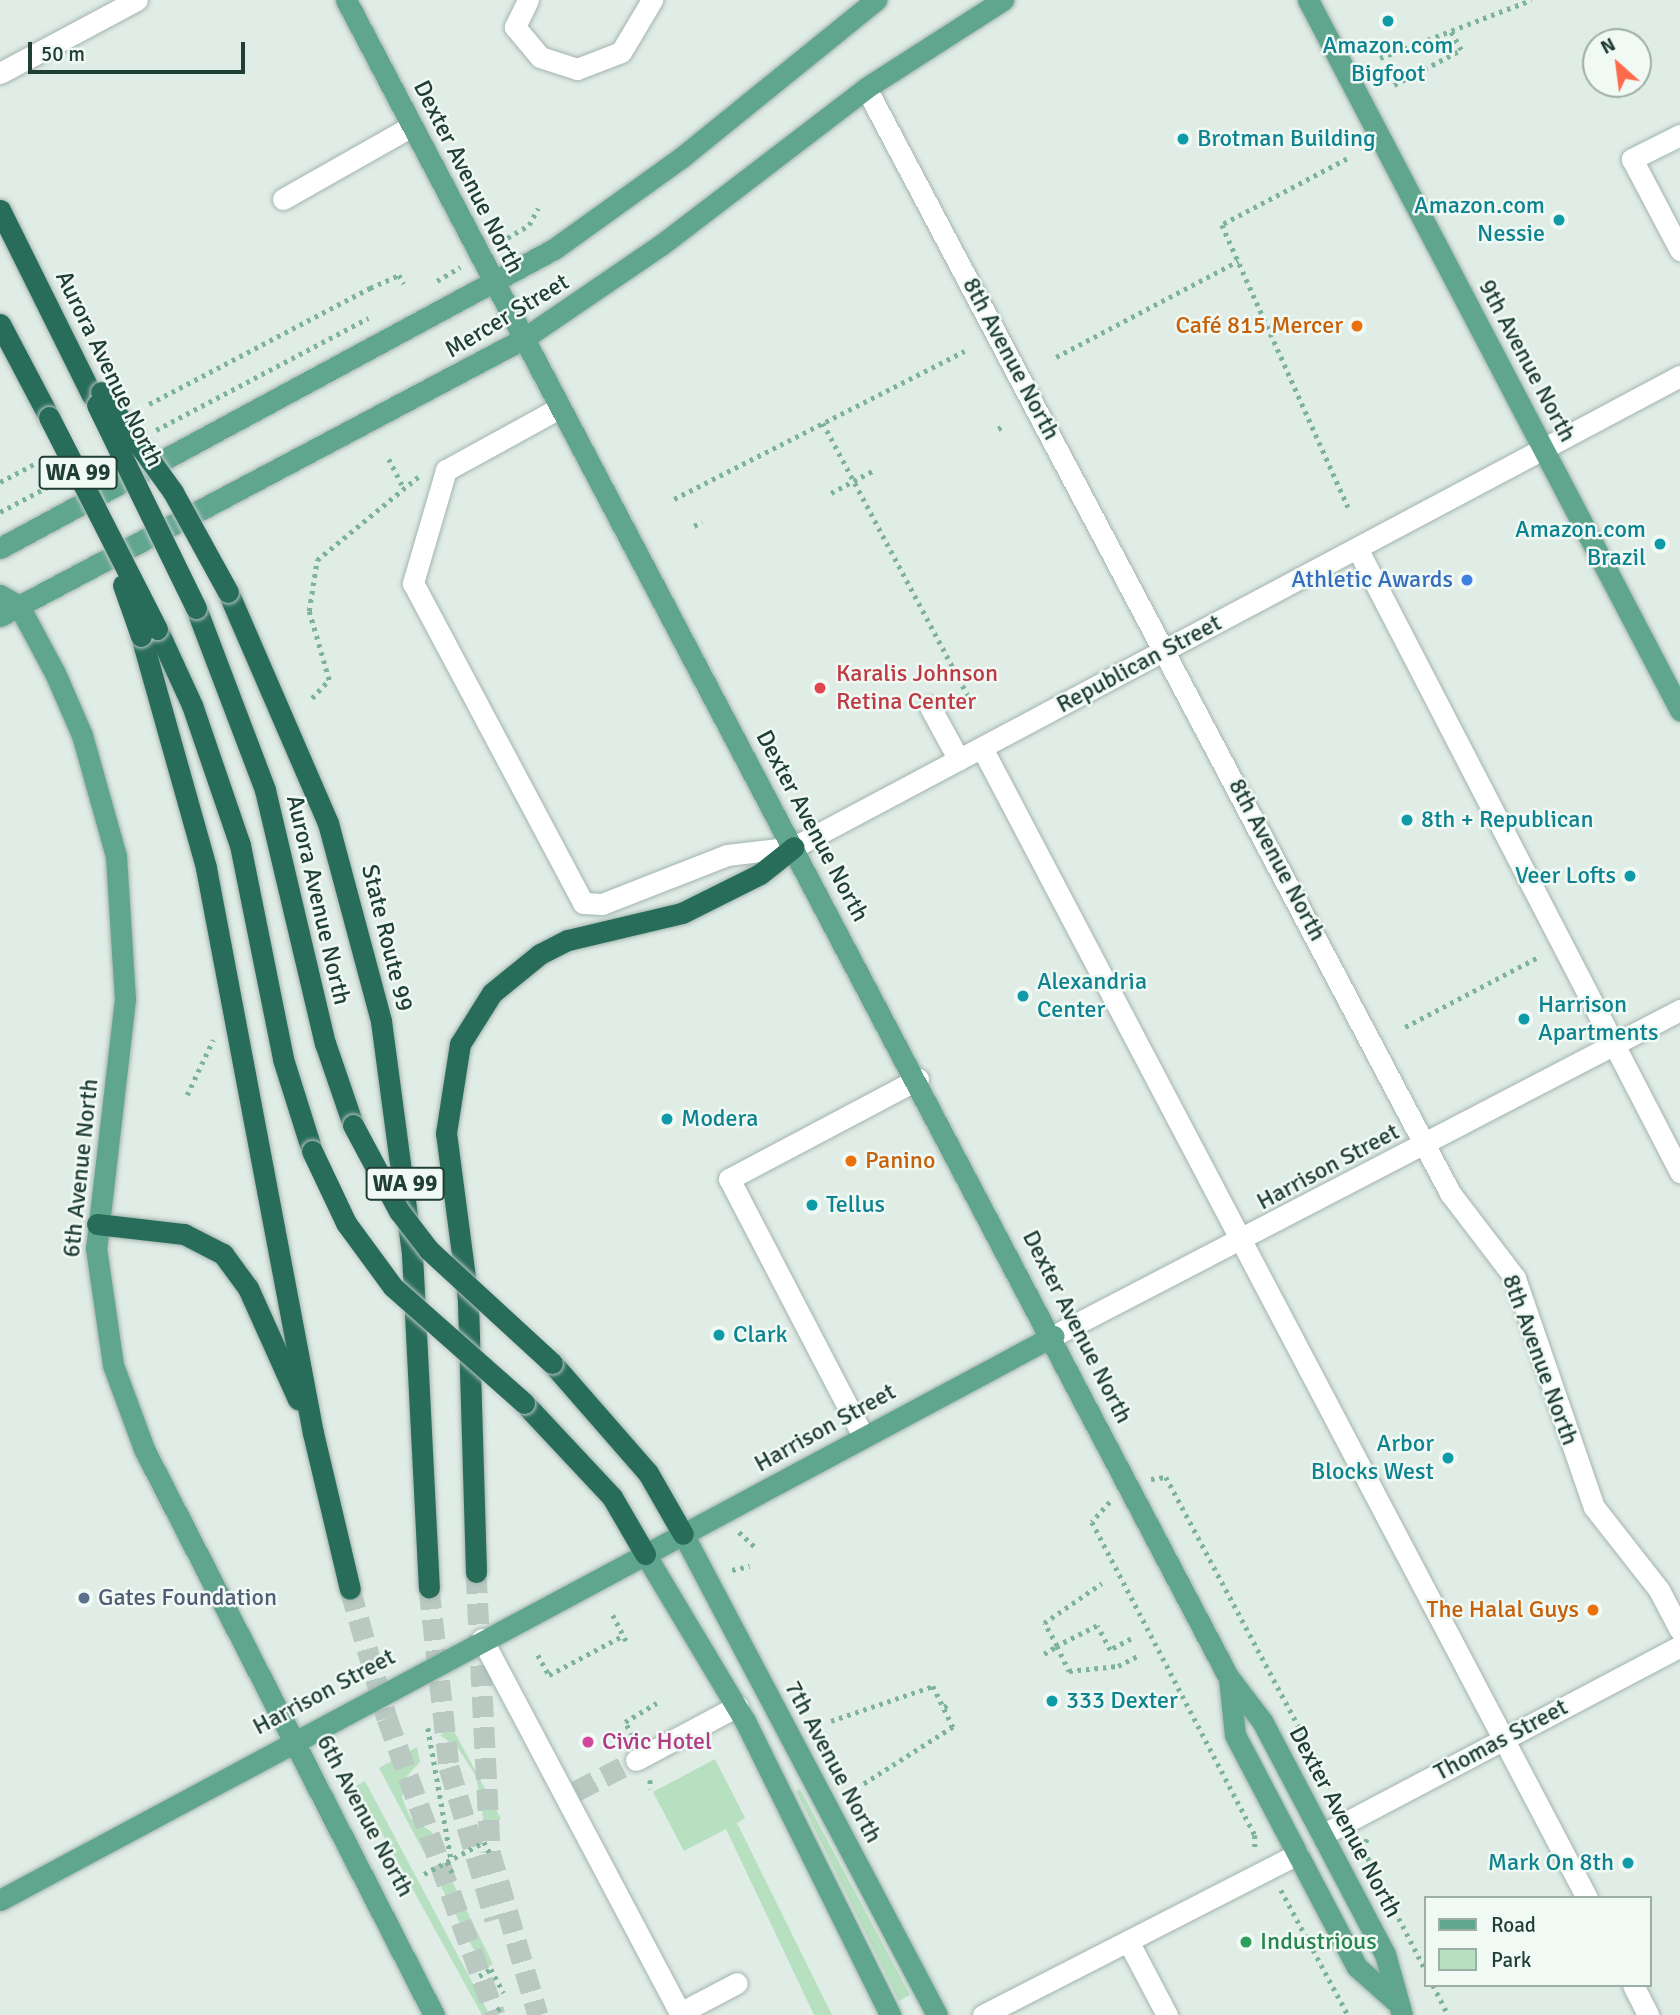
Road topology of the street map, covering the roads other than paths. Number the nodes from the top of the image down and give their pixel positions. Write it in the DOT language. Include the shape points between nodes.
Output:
graph roads {
  1 [pos="137,0"];
  2 [pos="346,0"];
  3 [pos="528,0"];
  4 [pos="652,0"];
  5 [pos="876,0"];
  6 [pos="1003,0"];
  7 [pos="1308,0"];
  8 [pos="0,73"];
  9 [pos="866,88"];
  10 [pos="412,126"];
  11 [pos="1680,135"];
  12 [pos="283,200"];
  13 [pos="0,210"];
  14 [pos="1680,250"];
  15 [pos="493,285"];
  16 [pos="0,324"];
  17 [pos="523,339"];
  18 [pos="1680,376"];
  19 [pos="97,394"];
  20 [pos="559,408"];
  21 [pos="1543,449"];
  22 [pos="0,548"];
  23 [pos="1357,548"];
  24 [pos="0,595"];
  25 [pos="19,606"];
  26 [pos="0,616"];
  27 [pos="149,633"];
  28 [pos="1167,649"];
  29 [pos="930,708"];
  30 [pos="1680,710"];
  31 [pos="982,748"];
  32 [pos="959,760"];
  33 [pos="794,847"];
  34 [pos="1680,1010"];
  35 [pos="1615,1045"];
  36 [pos="918,1079"];
  37 [pos="1425,1145"];
  38 [pos="1680,1172"];
  39 [pos="97,1224"];
  40 [pos="1244,1241"];
  41 [pos="1053,1336"];
  42 [pos="313,1433"];
  43 [pos="863,1436"];
  44 [pos="683,1534"];
  45 [pos="645,1554"];
  46 [pos="475,1572"];
  47 [pos="429,1588"];
  48 [pos="351,1589"];
  49 [pos="1680,1630"];
  50 [pos="482,1640"];
  51 [pos="1680,1646"];
  52 [pos="1229,1678"];
  53 [pos="737,1706"];
  54 [pos="295,1737"];
  55 [pos="1503,1738"];
  56 [pos="636,1760"];
  57 [pos="1322,1835"];
  58 [pos="1298,1854"];
  59 [pos="1586,1896"];
  60 [pos="0,1900"];
  61 [pos="1128,1941"];
  62 [pos="737,1983"];
  63 [pos="1634,1987"];
  64 [pos="1398,2008"];
  65 [pos="681,2014"];
  66 [pos="434,2015"];
  67 [pos="890,2015"];
  68 [pos="937,2015"];
  69 [pos="983,2015"];
  70 [pos="1167,2015"];
  71 [pos="1648,2015"];
  1 -- 8 [label="street"];
  2 -- 10 [label="main road, Dexter Avenue North"];
  3 -- 4 [label="street" via="515,27 540,57 577,69 621,52"];
  5 -- 15 [label="main road, Mercer Street" via="682,158"];
  6 -- 9 [label="main road, Mercer Street"];
  7 -- 21 [label="main road, 9th Avenue North"];
  9 -- 17 [label="main road, Mercer Street" via="661,245"];
  9 -- 28 [label="street, 8th Avenue North"];
  10 -- 12 [label="street"];
  10 -- 15 [label="main road, Dexter Avenue North"];
  11 -- 14 [label="street" via="1632,159"];
  13 -- 19 [label="highway, Aurora Avenue North"];
  15 -- 17 [label="main road, Dexter Avenue North"];
  15 -- 22 [label="main road, Mercer Street"];
  16 -- 27 [label="highway, WA 99, bridge" via="104,530"];
  17 -- 20 [label="main road, Dexter Avenue North"];
  17 -- 25 [label="main road, Mercer Street"];
  18 -- 21 [label="street, Republican Street"];
  19 -- 44 [label="highway, Aurora Avenue North, bridge" via="196,608 265,790 325,1043 353,1125 399,1211 429,1250 552,1363 641,1464"];
  19 -- 47 [label="highway, State Route 99 / WA 99, bridge" via="173,492 228,592 320,801 381,1021 412,1254"];
  20 -- 33 [label="main road, Dexter Avenue North"];
  20 -- 33 [label="street, Republican Street" via="446,470 413,583 583,904 643,893 727,855"];
  21 -- 23 [label="street, Republican Street"];
  21 -- 30 [label="main road, 9th Avenue North"];
  23 -- 28 [label="street, Republican Street"];
  23 -- 35 [label="street"];
  24 -- 25 [label="main road"];
  25 -- 26 [label="main road, Mercer Street"];
  25 -- 39 [label="main road, 6th Avenue North" via="82,735 103,800 122,899 125,999"];
  27 -- 42 [label="highway, WA 99" via="206,868"];
  27 -- 45 [label="highway, bridge" via="192,705 240,845 277,1035 312,1151 346,1223 393,1287 524,1403 612,1497"];
  28 -- 31 [label="street, Republican Street"];
  28 -- 37 [label="street, 8th Avenue North"];
  29 -- 32 [label="street"];
  31 -- 32 [label="street, Republican Street"];
  31 -- 40 [label="street"];
  32 -- 33 [label="street, Republican Street"];
  33 -- 36 [label="main road, Dexter Avenue North"];
  33 -- 46 [label="highway" via="732,891 682,913 568,940 540,954 492,993 460,1044 446,1133 468,1300"];
  34 -- 35 [label="street, Harrison Street"];
  35 -- 37 [label="street, Harrison Street"];
  35 -- 38 [label="street"];
  36 -- 41 [label="main road, Dexter Avenue North"];
  36 -- 43 [label="street" via="729,1180"];
  37 -- 40 [label="street, Harrison Street"];
  37 -- 49 [label="street, 8th Avenue North" via="1450,1193 1515,1278 1594,1507 1659,1590"];
  39 -- 42 [label="highway" via="184,1234 223,1254 248,1288"];
  39 -- 54 [label="main road, 6th Avenue North" via="103,1327 144,1449"];
  40 -- 41 [label="street, Harrison Street"];
  40 -- 55 [label="street"];
  41 -- 43 [label="main road, Harrison Street"];
  41 -- 52 [label="main road, Dexter Avenue North"];
  42 -- 48 [label="highway, WA 99"];
  43 -- 44 [label="main road, Harrison Street"];
  44 -- 45 [label="main road, Harrison Street"];
  44 -- 68 [label="main road, 7th Avenue North"];
  45 -- 50 [label="main road, Harrison Street"];
  45 -- 53 [label="main road"];
  50 -- 54 [label="main road, Harrison Street"];
  50 -- 65 [label="street" via="571,1794 659,1987"];
  51 -- 55 [label="street, Thomas Street"];
  52 -- 57 [label="main road, Dexter Avenue North" via="1262,1721"];
  52 -- 58 [label="main road, Dexter Avenue North" via="1236,1735"];
  53 -- 56 [label="street"];
  53 -- 67 [label="main road"];
  54 -- 60 [label="main road, Harrison Street"];
  54 -- 66 [label="main road, 6th Avenue North"];
  55 -- 57 [label="street, Thomas Street"];
  55 -- 59 [label="street"];
  57 -- 64 [label="main road, Dexter Avenue North" via="1385,1954"];
  58 -- 61 [label="street"];
  58 -- 64 [label="main road, Dexter Avenue North" via="1357,1967"];
  61 -- 69 [label="street"];
  61 -- 70 [label="street"];
  62 -- 65 [label="street"];
  63 -- 71 [label="street"];
}
